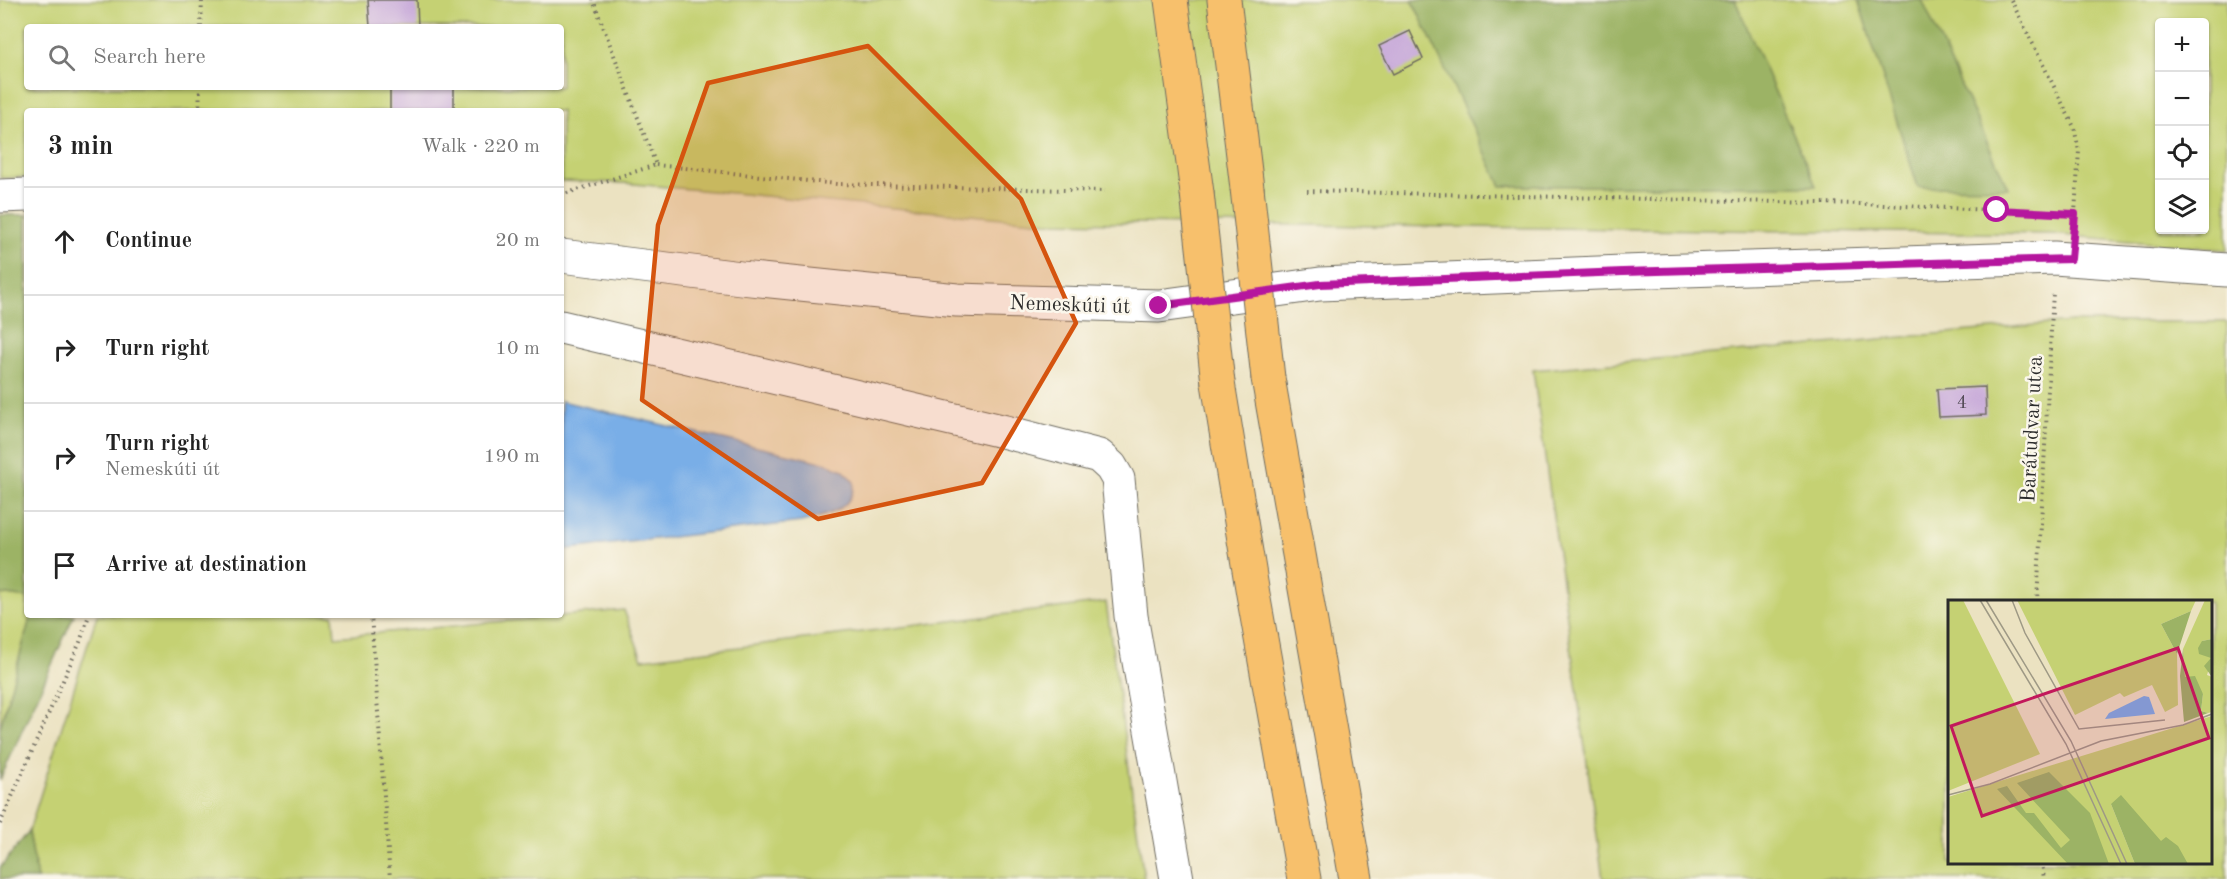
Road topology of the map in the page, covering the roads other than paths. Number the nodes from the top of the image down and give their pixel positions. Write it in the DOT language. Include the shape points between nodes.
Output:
graph roads {
  1 [pos="1171,0"];
  2 [pos="1224,0"];
  3 [pos="24,195"];
  4 [pos="0,196"];
  5 [pos="564,256"];
  6 [pos="2227,270"];
  7 [pos="564,328"];
  8 [pos="1177,879"];
  9 [pos="1304,879"];
  10 [pos="1356,879"];
  1 -- 9 [label="highway, bridge" via="1218,383"];
  2 -- 10 [label="highway, bridge" via="1268,378"];
  3 -- 4 [label="street"];
  5 -- 6 [label="street, Nemeskúti út" via="957,300 1159,306 1320,284 2062,258"];
  7 -- 8 [label="street" via="1099,456 1118,479 1131,616"];
}
